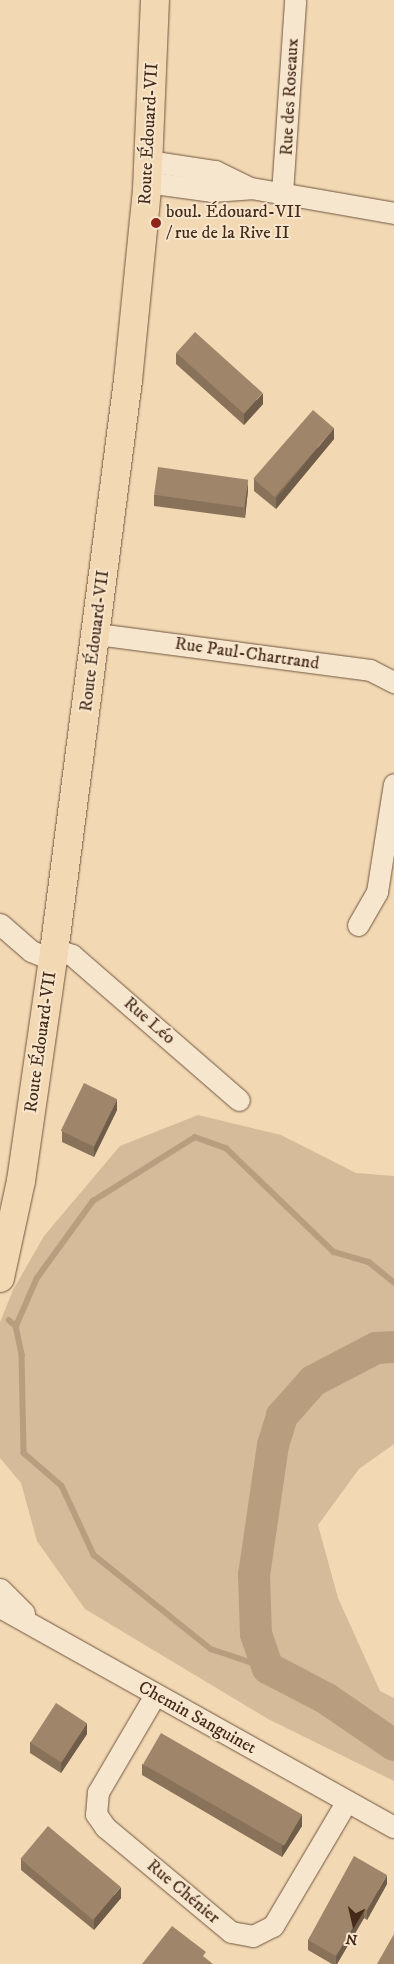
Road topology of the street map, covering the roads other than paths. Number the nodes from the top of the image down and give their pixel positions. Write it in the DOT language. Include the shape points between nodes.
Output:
graph roads {
  1 [pos="155,0"];
  2 [pos="295,0"];
  3 [pos="148,172"];
  4 [pos="282,194"];
  5 [pos="394,213"];
  6 [pos="97,634"];
  7 [pos="394,682"];
  8 [pos="394,784"];
  9 [pos="0,924"];
  10 [pos="358,925"];
  11 [pos="54,954"];
  12 [pos="239,1100"];
  13 [pos="0,1278"];
  14 [pos="0,1589"];
  15 [pos="0,1607"];
  16 [pos="35,1626"];
  17 [pos="155,1694"];
  18 [pos="347,1801"];
  19 [pos="394,1827"];
  1 -- 3 [label="main road, Route Édouard-VII"];
  2 -- 4 [label="street, Rue des Roseaux"];
  3 -- 4 [label="street" via="215,171 251,188"];
  3 -- 6 [label="main road, Route Édouard-VII" via="138,301"];
  4 -- 5 [label="street"];
  6 -- 7 [label="street, Rue Paul-Chartrand" via="370,670"];
  6 -- 11 [label="main road, Route Édouard-VII"];
  8 -- 10 [label="street" via="377,892"];
  9 -- 11 [label="street, Rue Léo" via="31,951"];
  11 -- 12 [label="street, Rue Léo" via="72,955"];
  11 -- 13 [label="main road, Route Édouard-VII" via="21,1181"];
  14 -- 16 [label="street"];
  15 -- 16 [label="street, Chemin Sanguinet"];
  16 -- 17 [label="street, Chemin Sanguinet"];
  17 -- 18 [label="street, Chemin Sanguinet"];
  17 -- 18 [label="street, Rue Chénier" via="98,1792 96,1814 105,1827 231,1932 253,1936 273,1926"];
  18 -- 19 [label="street, Chemin Sanguinet"];
}
